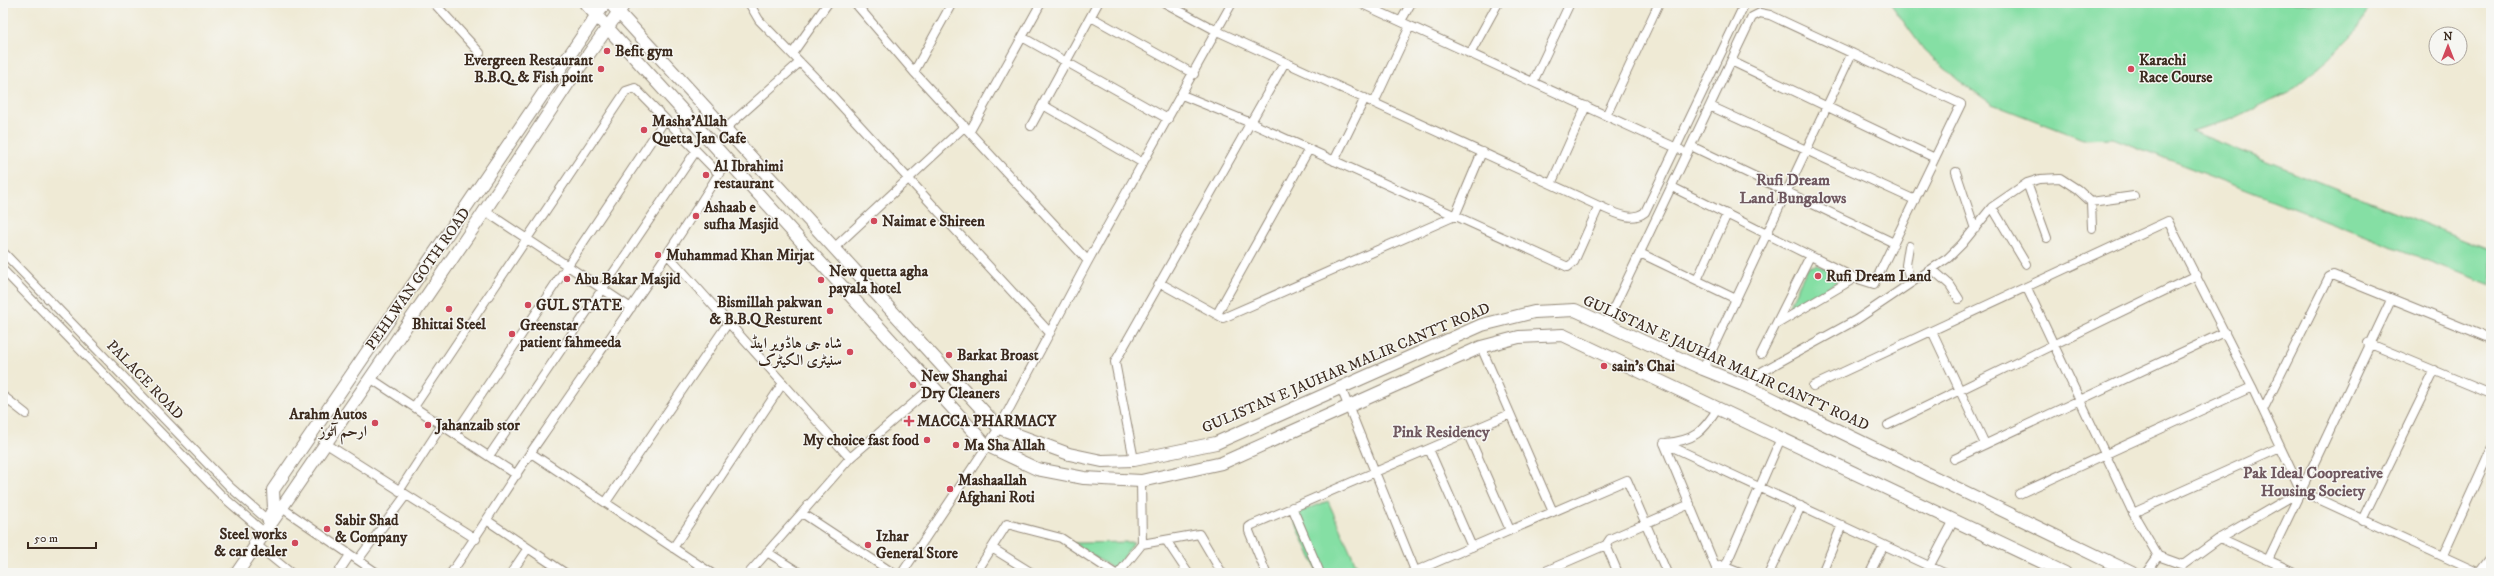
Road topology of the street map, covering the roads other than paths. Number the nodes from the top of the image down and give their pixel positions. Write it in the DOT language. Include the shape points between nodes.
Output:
graph roads {
  1 [pos="434,3"];
  2 [pos="585,3"];
  3 [pos="605,3"];
  4 [pos="610,3"];
  5 [pos="749,3"];
  6 [pos="828,3"];
  7 [pos="854,3"];
  8 [pos="952,3"];
  9 [pos="1041,3"];
  10 [pos="1098,3"];
  11 [pos="1166,3"];
  12 [pos="1232,3"];
  13 [pos="1360,3"];
  14 [pos="1411,3"];
  15 [pos="1498,3"];
  16 [pos="1570,3"];
  17 [pos="1659,3"];
  18 [pos="1744,3"];
  19 [pos="622,8"];
  20 [pos="596,15"];
  21 [pos="1090,17"];
  22 [pos="1401,21"];
  23 [pos="1410,26"];
  24 [pos="608,28"];
  25 [pos="1217,31"];
  26 [pos="1022,37"];
  27 [pos="480,53"];
  28 [pos="1852,53"];
  29 [pos="792,54"];
  30 [pos="1470,54"];
  31 [pos="1731,61"];
  32 [pos="800,62"];
  33 [pos="1066,62"];
  34 [pos="1285,62"];
  35 [pos="914,72"];
  36 [pos="1194,74"];
  37 [pos="1533,82"];
  38 [pos="1182,95"];
  39 [pos="1365,98"];
  40 [pos="1374,103"];
  41 [pos="1043,105"];
  42 [pos="1586,106"];
  43 [pos="1710,106"];
  44 [pos="1827,107"];
  45 [pos="1606,116"];
  46 [pos="1168,119"];
  47 [pos="665,120"];
  48 [pos="1251,123"];
  49 [pos="1031,126"];
  50 [pos="967,129"];
  51 [pos="724,130"];
  52 [pos="1677,148"];
  53 [pos="1807,149"];
  54 [pos="1309,150"];
  55 [pos="1690,150"];
  56 [pos="696,151"];
  57 [pos="1482,152"];
  58 [pos="1935,158"];
  59 [pos="727,160"];
  60 [pos="1334,161"];
  61 [pos="1143,163"];
  62 [pos="1956,172"];
  63 [pos="719,174"];
  64 [pos="908,178"];
  65 [pos="2027,183"];
  66 [pos="1551,184"];
  67 [pos="1672,187"];
  68 [pos="1787,192"];
  69 [pos="2134,196"];
  70 [pos="1915,200"];
  71 [pos="2090,202"];
  72 [pos="1599,206"];
  73 [pos="1992,207"];
  74 [pos="485,211"];
  75 [pos="1727,214"];
  76 [pos="1455,216"];
  77 [pos="2092,228"];
  78 [pos="1975,229"];
  79 [pos="1768,234"];
  80 [pos="2048,238"];
  81 [pos="528,239"];
  82 [pos="1894,244"];
  83 [pos="1909,246"];
  84 [pos="835,247"];
  85 [pos="3,252"];
  86 [pos="1640,253"];
  87 [pos="667,254"];
  88 [pos="1810,256"];
  89 [pos="1088,261"];
  90 [pos="2026,264"];
  91 [pos="567,265"];
  92 [pos="1932,269"];
  93 [pos="3,270"];
  94 [pos="2197,275"];
  95 [pos="1855,278"];
  96 [pos="1697,280"];
  97 [pos="1910,281"];
  98 [pos="1160,283"];
  99 [pos="2027,288"];
  100 [pos="603,289"];
  101 [pos="1959,298"];
  102 [pos="1736,299"];
  103 [pos="2391,300"];
  104 [pos="631,308"];
  105 [pos="1217,314"];
  106 [pos="728,323"];
  107 [pos="1606,324"];
  108 [pos="1777,324"];
  109 [pos="1932,332"];
  110 [pos="2225,332"];
  111 [pos="1050,333"];
  112 [pos="2491,339"];
  113 [pos="2055,343"];
  114 [pos="2368,344"];
  115 [pos="1480,347"];
  116 [pos="1761,354"];
  117 [pos="1703,369"];
  118 [pos="2435,370"];
  119 [pos="370,378"];
  120 [pos="782,383"];
  121 [pos="933,386"];
  122 [pos="1813,386"];
  123 [pos="1748,387"];
  124 [pos="2252,387"];
  125 [pos="1341,388"];
  126 [pos="1959,389"];
  127 [pos="2491,394"];
  128 [pos="3,396"];
  129 [pos="2080,399"];
  130 [pos="414,406"];
  131 [pos="1348,406"];
  132 [pos="1718,408"];
  133 [pos="2263,410"];
  134 [pos="26,414"];
  135 [pos="1510,414"];
  136 [pos="442,425"];
  137 [pos="1888,425"];
  138 [pos="999,428"];
  139 [pos="1467,432"];
  140 [pos="455,434"];
  141 [pos="1781,438"];
  142 [pos="325,443"];
  143 [pos="1664,443"];
  144 [pos="1985,444"];
  145 [pos="986,445"];
  146 [pos="2280,447"];
  147 [pos="1429,449"];
  148 [pos="2491,449"];
  149 [pos="531,452"];
  150 [pos="2106,455"];
  151 [pos="489,456"];
  152 [pos="850,458"];
  153 [pos="1954,459"];
  154 [pos="1134,460"];
  155 [pos="1375,472"];
  156 [pos="517,475"];
  157 [pos="1141,481"];
  158 [pos="1759,486"];
  159 [pos="2301,491"];
  160 [pos="403,493"];
  161 [pos="2019,494"];
  162 [pos="606,502"];
  163 [pos="1690,504"];
  164 [pos="1801,506"];
  165 [pos="1292,507"];
  166 [pos="282,508"];
  167 [pos="802,512"];
  168 [pos="1552,512"];
  169 [pos="2133,513"];
  170 [pos="1954,520"];
  171 [pos="2362,520"];
  172 [pos="488,521"];
  173 [pos="1647,523"];
  174 [pos="1842,525"];
  175 [pos="266,527"];
  176 [pos="1510,530"];
  177 [pos="2220,538"];
  178 [pos="476,539"];
  179 [pos="1166,540"];
  180 [pos="254,543"];
  181 [pos="1142,544"];
  182 [pos="1606,545"];
  183 [pos="1884,545"];
  184 [pos="1472,547"];
  185 [pos="528,548"];
  186 [pos="673,548"];
  187 [pos="992,548"];
  188 [pos="767,552"];
  189 [pos="350,555"];
  190 [pos="2443,555"];
  191 [pos="2158,556"];
  192 [pos="2491,558"];
  193 [pos="358,560"];
  194 [pos="2268,560"];
  195 [pos="1713,562"];
  196 [pos="1725,567"];
  197 [pos="1928,570"];
  198 [pos="1414,572"];
  199 [pos="228,573"];
  200 [pos="237,573"];
  201 [pos="291,573"];
  202 [pos="338,573"];
  203 [pos="377,573"];
  204 [pos="451,573"];
  205 [pos="511,573"];
  206 [pos="566,573"];
  207 [pos="711,573"];
  208 [pos="749,573"];
  209 [pos="800,573"];
  210 [pos="893,573"];
  211 [pos="902,573"];
  212 [pos="976,573"];
  213 [pos="1032,573"];
  214 [pos="1114,573"];
  215 [pos="1119,573"];
  216 [pos="1188,573"];
  217 [pos="1222,573"];
  218 [pos="1266,573"];
  219 [pos="1320,573"];
  220 [pos="1541,573"];
  221 [pos="1618,573"];
  222 [pos="1667,573"];
  223 [pos="1718,573"];
  224 [pos="1740,573"];
  225 [pos="1769,573"];
  226 [pos="1822,573"];
  227 [pos="1870,573"];
  228 [pos="1944,573"];
  229 [pos="2065,573"];
  230 [pos="2132,573"];
  231 [pos="2146,573"];
  232 [pos="2296,573"];
  1 -- 27 [label="street"];
  2 -- 20 [label="main road"];
  3 -- 20 [label="main road, PEHLWAN GOTH ROAD"];
  4 -- 19 [label="main road, GULISTAN E JAUHAR MALIR CANTT ROAD"];
  5 -- 29 [label="street" via="759,20"];
  6 -- 29 [label="street"];
  7 -- 35 [label="street"];
  8 -- 35 [label="street"];
  9 -- 26 [label="street"];
  10 -- 21 [label="street"];
  11 -- 25 [label="street"];
  12 -- 25 [label="street"];
  13 -- 22 [label="street"];
  14 -- 22 [label="street"];
  15 -- 30 [label="street"];
  16 -- 37 [label="street"];
  17 -- 45 [label="street"];
  18 -- 52 [label="street"];
  19 -- 24 [label="main road, PEHLWAN GOTH ROAD"];
  19 -- 51 [label="main road, GULISTAN E JAUHAR MALIR CANTT ROAD"];
  20 -- 24 [label="main road"];
  20 -- 175 [label="main road, PEHLWAN GOTH ROAD" via="273,490 274,508"];
  21 -- 33 [label="street"];
  21 -- 36 [label="street"];
  22 -- 23 [label="street"];
  23 -- 30 [label="street"];
  23 -- 40 [label="street"];
  24 -- 59 [label="main road"];
  24 -- 74 [label="main road, PEHLWAN GOTH ROAD" via="569,82"];
  25 -- 34 [label="street"];
  25 -- 36 [label="street"];
  26 -- 33 [label="street"];
  26 -- 50 [label="street"];
  28 -- 31 [label="street" via="1770,15 1760,13 1752,17"];
  28 -- 44 [label="street"];
  28 -- 58 [label="street" via="1960,102"];
  29 -- 32 [label="street"];
  30 -- 37 [label="street"];
  31 -- 43 [label="street"];
  31 -- 44 [label="street"];
  32 -- 51 [label="street"];
  32 -- 64 [label="street"];
  33 -- 41 [label="street"];
  33 -- 46 [label="street"];
  34 -- 39 [label="street"];
  34 -- 48 [label="street"];
  35 -- 50 [label="street"];
  36 -- 38 [label="street"];
  37 -- 42 [label="street"];
  38 -- 46 [label="street"];
  38 -- 48 [label="street"];
  39 -- 40 [label="street"];
  39 -- 60 [label="street"];
  40 -- 57 [label="street"];
  41 -- 49 [label="street"];
  41 -- 61 [label="street"];
  42 -- 45 [label="street"];
  42 -- 66 [label="street"];
  43 -- 53 [label="street"];
  43 -- 55 [label="street"];
  44 -- 53 [label="street"];
  44 -- 58 [label="street"];
  45 -- 52 [label="street"];
  46 -- 61 [label="street"];
  47 -- 56 [label="street"];
  47 -- 81 [label="street" via="635,88 626,91"];
  47 -- 91 [label="street"];
  48 -- 54 [label="street"];
  48 -- 98 [label="street"];
  50 -- 64 [label="street"];
  50 -- 89 [label="street"];
  51 -- 84 [label="main road, GULISTAN E JAUHAR MALIR CANTT ROAD"];
  52 -- 55 [label="street"];
  52 -- 72 [label="street" via="1645,212 1639,217 1628,217"];
  53 -- 68 [label="street"];
  53 -- 70 [label="street"];
  54 -- 60 [label="street"];
  54 -- 105 [label="street"];
  55 -- 67 [label="street"];
  55 -- 68 [label="street"];
  56 -- 63 [label="street"];
  56 -- 100 [label="street"];
  57 -- 66 [label="street"];
  57 -- 76 [label="street"];
  58 -- 70 [label="street"];
  59 -- 63 [label="street"];
  59 -- 121 [label="main road"];
  60 -- 76 [label="street"];
  61 -- 89 [label="street"];
  62 -- 78 [label="street"];
  63 -- 87 [label="street"];
  64 -- 84 [label="street"];
  64 -- 111 [label="street"];
  65 -- 71 [label="street" via="2040,179 2060,178 2077,189"];
  65 -- 73 [label="street"];
  65 -- 80 [label="street"];
  66 -- 72 [label="street"];
  67 -- 75 [label="street"];
  67 -- 86 [label="street"];
  68 -- 79 [label="street"];
  68 -- 82 [label="street"];
  69 -- 71 [label="street"];
  70 -- 82 [label="street"];
  71 -- 77 [label="street"];
  72 -- 76 [label="street" via="1574,262 1568,267"];
  73 -- 78 [label="street"];
  73 -- 90 [label="street"];
  74 -- 81 [label="street"];
  74 -- 119 [label="main road, PEHLWAN GOTH ROAD"];
  75 -- 79 [label="street"];
  75 -- 96 [label="street"];
  76 -- 105 [label="street" via="1223,318"];
  78 -- 92 [label="street"];
  79 -- 88 [label="street"];
  79 -- 102 [label="street"];
  81 -- 91 [label="street"];
  81 -- 130 [label="street"];
  82 -- 95 [label="street" via="1874,284"];
  83 -- 97 [label="street" via="1906,265"];
  84 -- 138 [label="main road, GULISTAN E JAUHAR MALIR CANTT ROAD"];
  85 -- 175 [label="street, PALACE ROAD"];
  86 -- 96 [label="street"];
  86 -- 107 [label="street"];
  87 -- 104 [label="street"];
  87 -- 106 [label="street"];
  88 -- 95 [label="street"];
  88 -- 108 [label="street"];
  89 -- 111 [label="street"];
  91 -- 100 [label="street"];
  91 -- 140 [label="street"];
  92 -- 97 [label="street"];
  92 -- 101 [label="street" via="1950,285"];
  93 -- 175 [label="street, PALACE ROAD" via="221,495"];
  94 -- 99 [label="street" via="2168,221"];
  94 -- 110 [label="street"];
  94 -- 113 [label="street"];
  95 -- 108 [label="street"];
  96 -- 102 [label="street"];
  97 -- 123 [label="street" via="1856,320 1763,371"];
  98 -- 105 [label="street"];
  98 -- 154 [label="street" via="1115,362"];
  99 -- 109 [label="street"];
  99 -- 113 [label="street"];
  100 -- 104 [label="street"];
  100 -- 151 [label="street"];
  102 -- 117 [label="street"];
  103 -- 112 [label="street"];
  103 -- 114 [label="street"];
  103 -- 133 [label="street" via="2338,276 2329,277"];
  104 -- 149 [label="street"];
  106 -- 120 [label="street"];
  106 -- 162 [label="street"];
  107 -- 117 [label="main road, GULISTAN E JAUHAR MALIR CANTT ROAD"];
  107 -- 125 [label="main road, GULISTAN E JAUHAR MALIR CANTT ROAD" via="1575,310 1527,314 1482,325"];
  108 -- 116 [label="street"];
  109 -- 122 [label="street"];
  109 -- 126 [label="street"];
  110 -- 124 [label="street"];
  110 -- 129 [label="street"];
  111 -- 138 [label="street"];
  113 -- 126 [label="street"];
  113 -- 129 [label="street"];
  114 -- 118 [label="street"];
  114 -- 159 [label="street"];
  115 -- 131 [label="main road"];
  115 -- 132 [label="main road" via="1520,337 1563,335"];
  115 -- 135 [label="street"];
  117 -- 123 [label="main road, GULISTAN E JAUHAR MALIR CANTT ROAD"];
  118 -- 127 [label="street"];
  118 -- 171 [label="street"];
  119 -- 130 [label="street"];
  119 -- 142 [label="main road, PEHLWAN GOTH ROAD"];
  120 -- 152 [label="street"];
  120 -- 186 [label="street"];
  121 -- 145 [label="main road"];
  121 -- 152 [label="street"];
  123 -- 230 [label="main road, GULISTAN E JAUHAR MALIR CANTT ROAD"];
  124 -- 133 [label="street"];
  124 -- 150 [label="street"];
  125 -- 131 [label="street"];
  125 -- 154 [label="main road, GULISTAN E JAUHAR MALIR CANTT ROAD" via="1216,443"];
  126 -- 137 [label="street"];
  126 -- 144 [label="street"];
  128 -- 134 [label="street"];
  129 -- 144 [label="street"];
  129 -- 150 [label="street"];
  130 -- 136 [label="street"];
  131 -- 155 [label="street"];
  131 -- 157 [label="main road" via="1222,463"];
  132 -- 141 [label="main road"];
  132 -- 143 [label="street" via="1707,426 1697,435 1682,442"];
  133 -- 146 [label="street"];
  135 -- 139 [label="street"];
  135 -- 168 [label="street"];
  136 -- 140 [label="street"];
  136 -- 160 [label="street"];
  138 -- 145 [label="street"];
  138 -- 154 [label="main road, GULISTAN E JAUHAR MALIR CANTT ROAD" via="1069,454 1102,461"];
  139 -- 147 [label="street"];
  139 -- 176 [label="street"];
  140 -- 151 [label="street"];
  141 -- 158 [label="street"];
  141 -- 170 [label="main road"];
  142 -- 160 [label="street"];
  142 -- 166 [label="main road, PEHLWAN GOTH ROAD"];
  143 -- 158 [label="street"];
  143 -- 163 [label="street"];
  144 -- 153 [label="street"];
  145 -- 157 [label="main road" via="1037,469 1084,478"];
  145 -- 211 [label="street"];
  146 -- 159 [label="street"];
  146 -- 169 [label="street"];
  147 -- 155 [label="street"];
  147 -- 184 [label="street"];
  148 -- 190 [label="street"];
  149 -- 156 [label="street"];
  149 -- 162 [label="street"];
  150 -- 161 [label="street"];
  150 -- 169 [label="street"];
  151 -- 156 [label="street"];
  152 -- 167 [label="street"];
  155 -- 165 [label="street"];
  155 -- 198 [label="street"];
  156 -- 172 [label="street"];
  157 -- 181 [label="street"];
  158 -- 164 [label="street"];
  158 -- 196 [label="street"];
  159 -- 171 [label="street"];
  159 -- 177 [label="street"];
  159 -- 194 [label="street"];
  160 -- 178 [label="street"];
  160 -- 193 [label="street"];
  162 -- 186 [label="street"];
  163 -- 173 [label="street"];
  163 -- 195 [label="street"];
  164 -- 174 [label="street"];
  164 -- 225 [label="street"];
  165 -- 218 [label="street" via="1249,527"];
  165 -- 219 [label="street"];
  166 -- 175 [label="main road, PEHLWAN GOTH ROAD"];
  166 -- 189 [label="street"];
  167 -- 188 [label="street"];
  167 -- 210 [label="street"];
  168 -- 173 [label="street" via="1627,480"];
  168 -- 176 [label="street"];
  169 -- 191 [label="street"];
  170 -- 197 [label="street"];
  170 -- 229 [label="main road"];
  171 -- 190 [label="street"];
  172 -- 178 [label="street"];
  172 -- 185 [label="street"];
  173 -- 182 [label="street" via="1610,539"];
  173 -- 222 [label="street"];
  174 -- 183 [label="street"];
  174 -- 226 [label="street"];
  175 -- 180 [label="main road, PEHLWAN GOTH ROAD"];
  176 -- 184 [label="street"];
  177 -- 191 [label="street" via="2183,565"];
  177 -- 194 [label="street"];
  178 -- 204 [label="street"];
  179 -- 181 [label="street"];
  179 -- 216 [label="street"];
  179 -- 217 [label="street" via="1199,534"];
  180 -- 199 [label="main road, PEHLWAN GOTH ROAD"];
  180 -- 200 [label="main road, PEHLWAN GOTH ROAD"];
  180 -- 201 [label="street"];
  181 -- 215 [label="street"];
  182 -- 220 [label="street"];
  182 -- 221 [label="street"];
  183 -- 197 [label="street"];
  183 -- 227 [label="street"];
  184 -- 198 [label="street"];
  185 -- 205 [label="street"];
  185 -- 206 [label="street"];
  186 -- 207 [label="street"];
  187 -- 212 [label="street"];
  187 -- 213 [label="street"];
  187 -- 214 [label="street" via="1007,524 1061,538"];
  188 -- 208 [label="street"];
  188 -- 209 [label="street"];
  189 -- 193 [label="street"];
  189 -- 202 [label="street"];
  190 -- 192 [label="street" via="2479,573"];
  191 -- 231 [label="street"];
  193 -- 203 [label="street"];
  194 -- 232 [label="street"];
  195 -- 196 [label="street"];
  195 -- 223 [label="street"];
  196 -- 224 [label="street"];
  197 -- 228 [label="street"];
}
